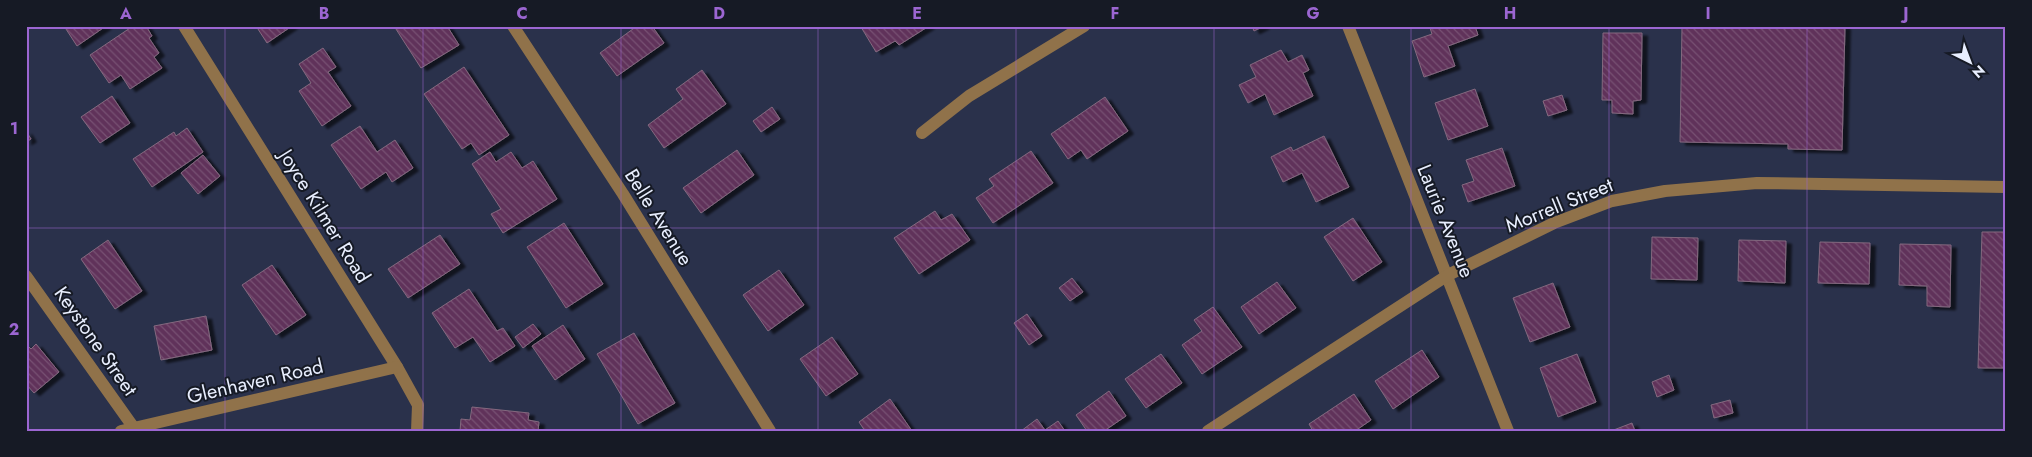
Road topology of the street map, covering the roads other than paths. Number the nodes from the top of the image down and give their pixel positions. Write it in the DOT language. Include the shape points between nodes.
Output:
graph roads {
  1 [pos="184,26"];
  2 [pos="512,26"];
  3 [pos="1084,26"];
  4 [pos="1348,26"];
  5 [pos="922,133"];
  6 [pos="2006,187"];
  7 [pos="1448,275"];
  8 [pos="26,276"];
  9 [pos="397,367"];
  10 [pos="134,428"];
  11 [pos="121,431"];
  12 [pos="417,431"];
  13 [pos="770,431"];
  14 [pos="1208,431"];
  15 [pos="1508,431"];
  1 -- 9 [label="street, Joyce Kilmer Road"];
  2 -- 13 [label="street, Belle Avenue" via="623,194"];
  3 -- 5 [label="street" via="969,96"];
  4 -- 7 [label="street, Laurie Avenue"];
  6 -- 7 [label="street, Morrell Street" via="1757,184 1665,191 1612,201 1554,223"];
  7 -- 14 [label="street, Morrell Street"];
  7 -- 15 [label="street, Laurie Avenue"];
  8 -- 10 [label="street, Keystone Street"];
  9 -- 10 [label="street, Glenhaven Road"];
  9 -- 12 [label="street, Joyce Kilmer Road" via="418,406"];
  10 -- 11 [label="street, Glenhaven Road"];
}
